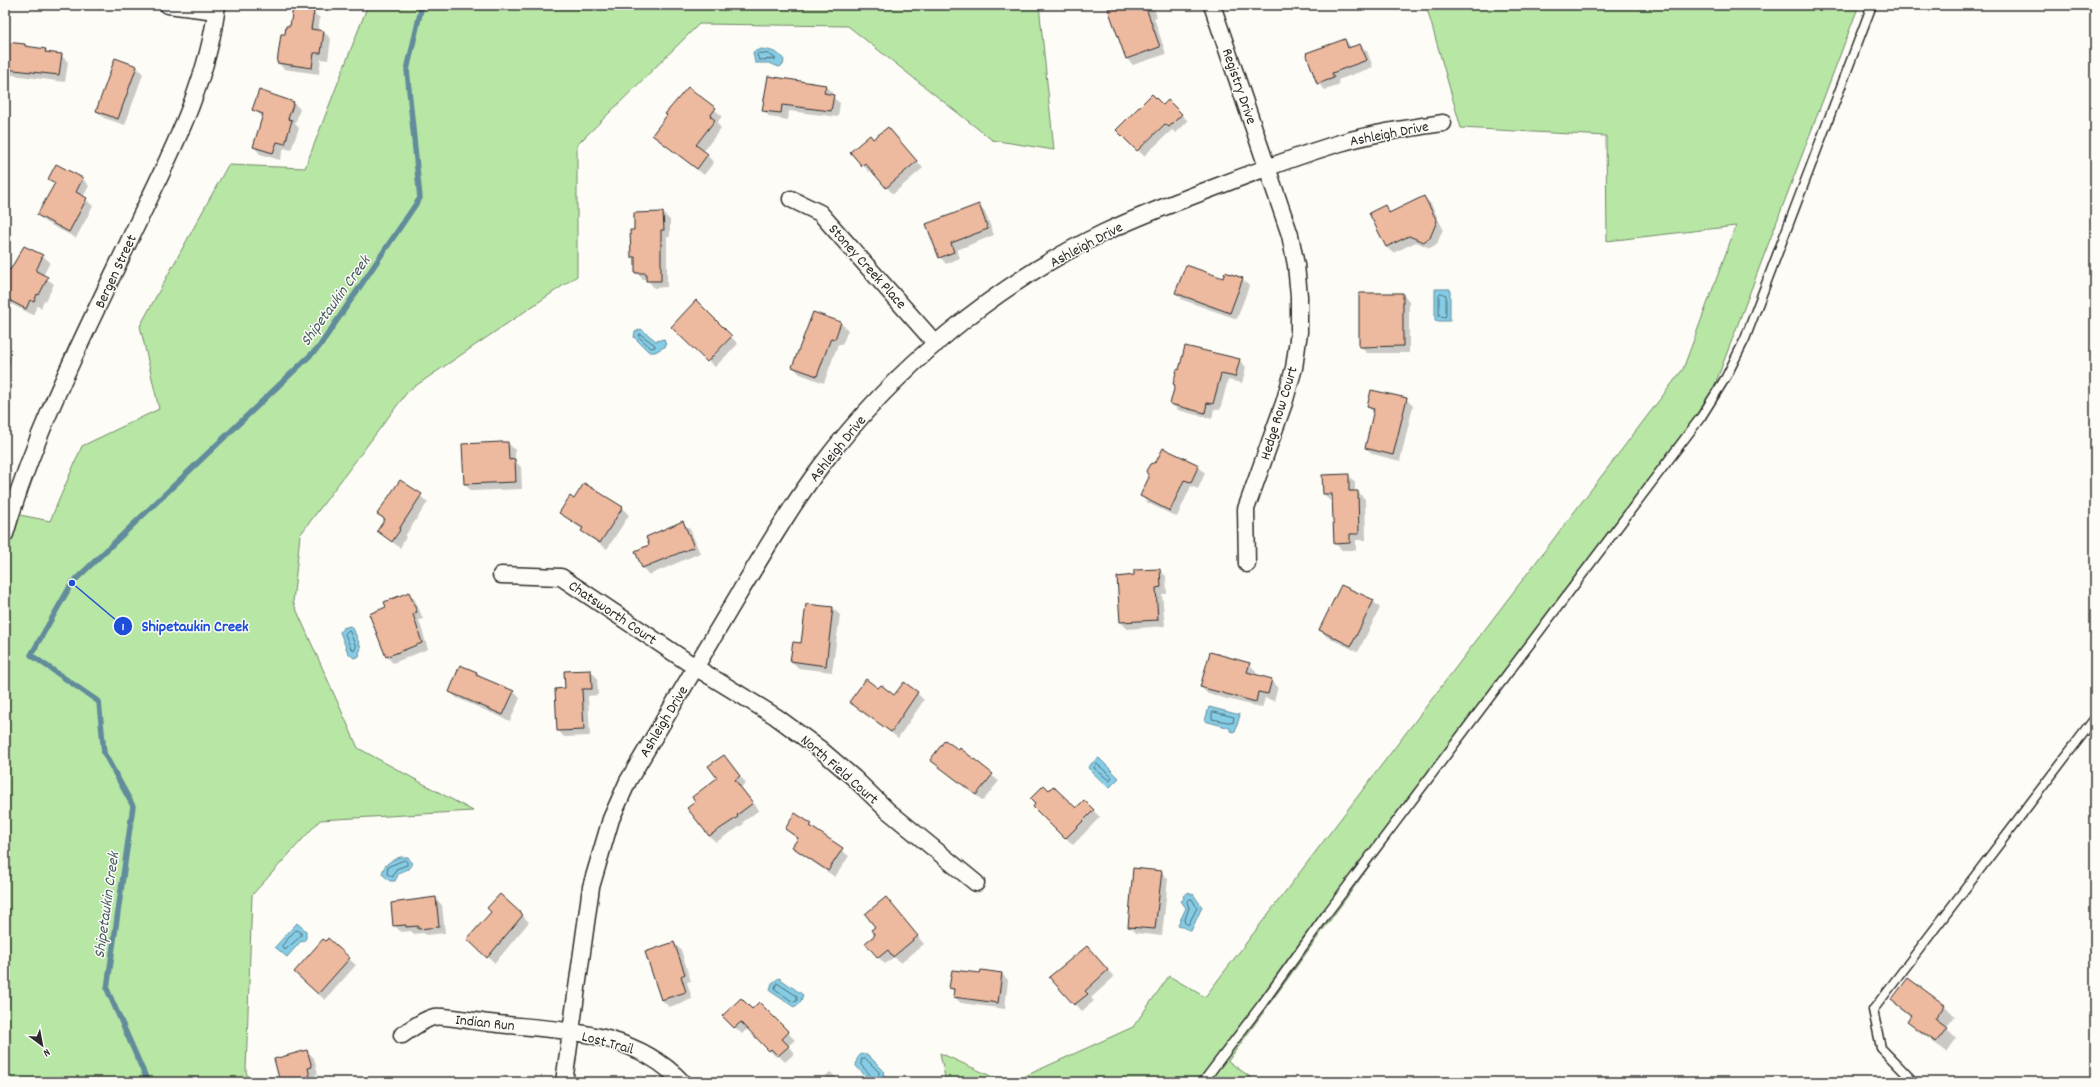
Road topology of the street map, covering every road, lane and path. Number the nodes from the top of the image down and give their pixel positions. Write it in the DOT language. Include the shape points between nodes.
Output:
graph roads {
  1 [pos="168,5"];
  2 [pos="1212,5"];
  3 [pos="1872,5"];
  4 [pos="216,8"];
  5 [pos="1443,123"];
  6 [pos="1268,167"];
  7 [pos="791,199"];
  8 [pos="936,344"];
  9 [pos="5,534"];
  10 [pos="1247,564"];
  11 [pos="500,575"];
  12 [pos="695,667"];
  13 [pos="2095,718"];
  14 [pos="976,882"];
  15 [pos="572,1032"];
  16 [pos="402,1035"];
  17 [pos="564,1082"];
  18 [pos="682,1082"];
  19 [pos="1203,1082"];
  20 [pos="1914,1082"];
  1 -- 4 [label="street"];
  2 -- 6 [label="street, Registry Drive"];
  3 -- 19 [label="lane" via="1744,339 1726,377 1701,417"];
  4 -- 9 [label="street, Bergen Street" via="208,54 179,137 59,388 31,457"];
  5 -- 6 [label="street, Ashleigh Drive" via="1342,142"];
  6 -- 8 [label="street, Ashleigh Drive" via="1152,210 1101,234 1051,261 992,300"];
  6 -- 10 [label="street, Hedge Row Court" via="1290,235 1296,265 1299,332 1294,368 1284,402 1246,509"];
  7 -- 8 [label="street, Stoney Creek Place" via="820,213"];
  8 -- 12 [label="street, Ashleigh Drive" via="857,422 821,466 788,512"];
  11 -- 12 [label="street, Chatsworth Court" via="561,577"];
  12 -- 14 [label="street, North Field Court" via="775,716 820,749 888,810"];
  12 -- 15 [label="street, Ashleigh Drive" via="628,781 611,820 592,886"];
  13 -- 20 [label="lane" via="1874,1010 1881,1048"];
  15 -- 16 [label="street, Indian Run" via="434,1017"];
  15 -- 17 [label="street, Ashleigh Drive"];
  15 -- 18 [label="street, Lost Trail" via="615,1040 639,1049 658,1060"];
}
